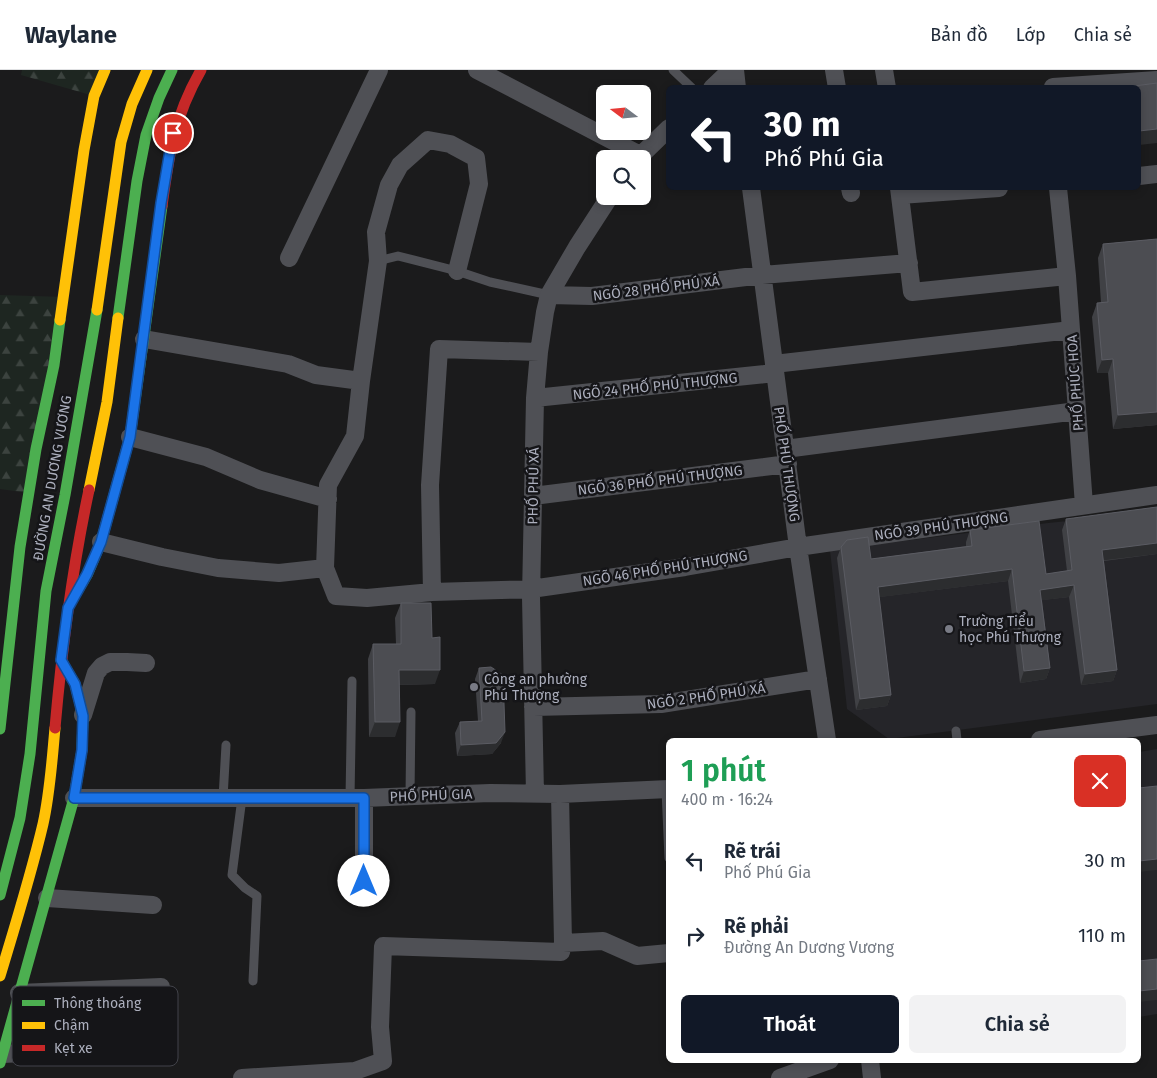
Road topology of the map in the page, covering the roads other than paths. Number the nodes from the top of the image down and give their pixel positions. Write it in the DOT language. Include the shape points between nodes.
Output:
graph roads {
  1 [pos="105,70"];
  2 [pos="147,70"];
  3 [pos="172,70"];
  4 [pos="201,70"];
  5 [pos="379,70"];
  6 [pos="477,70"];
  7 [pos="673,70"];
  8 [pos="731,70"];
  9 [pos="735,70"];
  10 [pos="834,70"];
  11 [pos="884,70"];
  12 [pos="1051,70"];
  13 [pos="1138,76"];
  14 [pos="1157,80"];
  15 [pos="689,85"];
  16 [pos="715,85"];
  17 [pos="738,85"];
  18 [pos="836,85"];
  19 [pos="886,85"];
  20 [pos="1053,85"];
  21 [pos="1068,85"];
  22 [pos="666,131"];
  23 [pos="626,150"];
  24 [pos="646,150"];
  25 [pos="1157,174"];
  26 [pos="1141,176"];
  27 [pos="751,190"];
  28 [pos="932,190"];
  29 [pos="1058,190"];
  30 [pos="899,191"];
  31 [pos="604,205"];
  32 [pos="289,258"];
  33 [pos="378,261"];
  34 [pos="909,263"];
  35 [pos="457,271"];
  36 [pos="762,275"];
  37 [pos="1067,276"];
  38 [pos="549,295"];
  39 [pos="1071,330"];
  40 [pos="144,339"];
  41 [pos="539,352"];
  42 [pos="775,369"];
  43 [pos="361,381"];
  44 [pos="535,398"];
  45 [pos="1077,411"];
  46 [pos="130,437"];
  47 [pos="787,456"];
  48 [pos="1157,495"];
  49 [pos="533,496"];
  50 [pos="328,499"];
  51 [pos="1084,505"];
  52 [pos="101,542"];
  53 [pos="798,547"];
  54 [pos="325,568"];
  55 [pos="531,589"];
  56 [pos="432,592"];
  57 [pos="68,608"];
  58 [pos="61,660"];
  59 [pos="146,663"];
  60 [pos="818,679"];
  61 [pos="352,681"];
  62 [pos="533,707"];
  63 [pos="411,712"];
  64 [pos="83,716"];
  65 [pos="1157,725"];
  66 [pos="0,729"];
  67 [pos="827,738"];
  68 [pos="1056,738"];
  69 [pos="226,745"];
  70 [pos="666,789"];
  71 [pos="535,794"];
  72 [pos="560,794"];
  73 [pos="410,796"];
  74 [pos="74,798"];
  75 [pos="223,798"];
  76 [pos="242,798"];
  77 [pos="357,798"];
  78 [pos="364,881"];
  79 [pos="0,894"];
  80 [pos="47,898"];
  81 [pos="153,905"];
  82 [pos="563,943"];
  83 [pos="666,952"];
  84 [pos="0,976"];
  85 [pos="253,981"];
  86 [pos="21,986"];
  87 [pos="12,1020"];
  88 [pos="1,1061"];
  89 [pos="822,1063"];
  90 [pos="870,1063"];
  91 [pos="355,1074"];
  92 [pos="242,1078"];
  93 [pos="780,1078"];
  94 [pos="872,1078"];
  1 -- 66 [label="main road, ĐƯỜNG AN DƯƠNG VƯƠNG" via="94,96 84,150 54,365 23,529"];
  2 -- 79 [label="main road, ĐƯỜNG AN DƯƠNG VƯƠNG" via="132,104 112,198 97,309 46,591 30,754 20,818"];
  3 -- 57 [label="main road" via="158,98 146,135 137,181 107,402"];
  4 -- 40 [label="main road" via="177,118 170,148"];
  5 -- 32 [label="street"];
  6 -- 23 [label="street"];
  7 -- 15 [label="lane"];
  8 -- 16 [label="street"];
  9 -- 17 [label="street"];
  10 -- 18 [label="street"];
  11 -- 19 [label="street"];
  12 -- 20 [label="street"];
  13 -- 14 [label="street"];
  13 -- 21 [label="street"];
  22 -- 24 [label="street"];
  25 -- 26 [label="street"];
  27 -- 36 [label="street, PHỐ PHÚ THƯỢNG"];
  28 -- 30 [label="street"];
  29 -- 37 [label="street, PHỐ PHÚC HOA"];
  30 -- 34 [label="street"];
  31 -- 38 [label="street, PHỐ PHÚ XÁ"];
  33 -- 35 [label="lane" via="398,256"];
  33 -- 35 [label="street" via="376,232 389,185 400,165 428,140 450,144 476,158 480,184"];
  33 -- 43 [label="street"];
  34 -- 36 [label="street, NGÕ 28 PHỐ PHÚ XÁ"];
  34 -- 37 [label="street" via="912,292"];
  35 -- 38 [label="lane"];
  36 -- 38 [label="street, NGÕ 28 PHỐ PHÚ XÁ" via="592,296"];
  36 -- 42 [label="street, PHỐ PHÚ THƯỢNG"];
  37 -- 39 [label="street, PHỐ PHÚC HOA"];
  38 -- 41 [label="street, PHỐ PHÚ XÁ"];
  39 -- 42 [label="street, NGÕ 24 PHỐ PHÚ THƯỢNG"];
  39 -- 45 [label="street, PHỐ PHÚC HOA"];
  40 -- 43 [label="street" via="288,364 316,375"];
  40 -- 46 [label="main road"];
  41 -- 44 [label="street, PHỐ PHÚ XÁ"];
  41 -- 56 [label="street" via="439,349 430,485"];
  42 -- 44 [label="street, NGÕ 24 PHỐ PHÚ THƯỢNG"];
  42 -- 47 [label="street, PHỐ PHÚ THƯỢNG"];
  43 -- 50 [label="street" via="355,436 328,486"];
  44 -- 49 [label="street, PHỐ PHÚ XÁ"];
  45 -- 47 [label="street, NGÕ 36 PHỐ PHÚ THƯỢNG"];
  45 -- 51 [label="street, PHỐ PHÚC HOA"];
  46 -- 50 [label="street" via="206,457 260,480"];
  46 -- 52 [label="main road"];
  47 -- 49 [label="street, NGÕ 36 PHỐ PHÚ THƯỢNG"];
  47 -- 53 [label="street, PHỐ PHÚ THƯỢNG"];
  48 -- 51 [label="street"];
  49 -- 55 [label="street, PHỐ PHÚ XÁ"];
  50 -- 54 [label="street"];
  51 -- 53 [label="street, NGÕ 39 PHÚ THƯỢNG"];
  52 -- 54 [label="street" via="218,568 279,573"];
  52 -- 57 [label="main road"];
  53 -- 55 [label="street, NGÕ 46 PHỐ PHÚ THƯỢNG"];
  53 -- 60 [label="street, PHỐ PHÚ THƯỢNG"];
  54 -- 56 [label="street, NGÕ 46 PHỐ PHÚ THƯỢNG" via="336,596 366,598"];
  55 -- 56 [label="street, NGÕ 46 PHỐ PHÚ THƯỢNG"];
  55 -- 62 [label="street, PHỐ PHÚ XÁ"];
  57 -- 58 [label="main road"];
  58 -- 64 [label="main road" via="75,684"];
  58 -- 84 [label="main road" via="51,774 43,823"];
  59 -- 64 [label="street" via="110,662 102,666 96,673"];
  60 -- 62 [label="street, NGÕ 2 PHỐ PHÚ XÁ" via="661,704"];
  60 -- 67 [label="street, PHỐ PHÚ THƯỢNG"];
  61 -- 77 [label="lane"];
  62 -- 71 [label="street, PHỐ PHÚ XÁ"];
  63 -- 73 [label="lane"];
  64 -- 74 [label="main road" via="82,750"];
  65 -- 68 [label="street"];
  69 -- 75 [label="lane"];
  70 -- 72 [label="street, PHỐ PHÚ GIA"];
  71 -- 72 [label="street, PHỐ PHÚ GIA"];
  71 -- 73 [label="street, PHỐ PHÚ GIA"];
  72 -- 82 [label="street"];
  73 -- 77 [label="street, PHỐ PHÚ GIA"];
  74 -- 75 [label="street, PHỐ PHÚ GIA"];
  74 -- 80 [label="main road"];
  75 -- 76 [label="street, PHỐ PHÚ GIA"];
  76 -- 77 [label="street, PHỐ PHÚ GIA"];
  76 -- 85 [label="lane" via="232,874 256,896"];
  77 -- 78 [label="street"];
  80 -- 81 [label="street"];
  80 -- 86 [label="main road"];
  82 -- 83 [label="street" via="603,941 637,956"];
  82 -- 91 [label="street" via="562,952 383,946 380,1027 383,1061"];
  87 -- 88 [label="main road"];
  89 -- 93 [label="street"];
  90 -- 94 [label="street"];
  91 -- 92 [label="street"];
}
